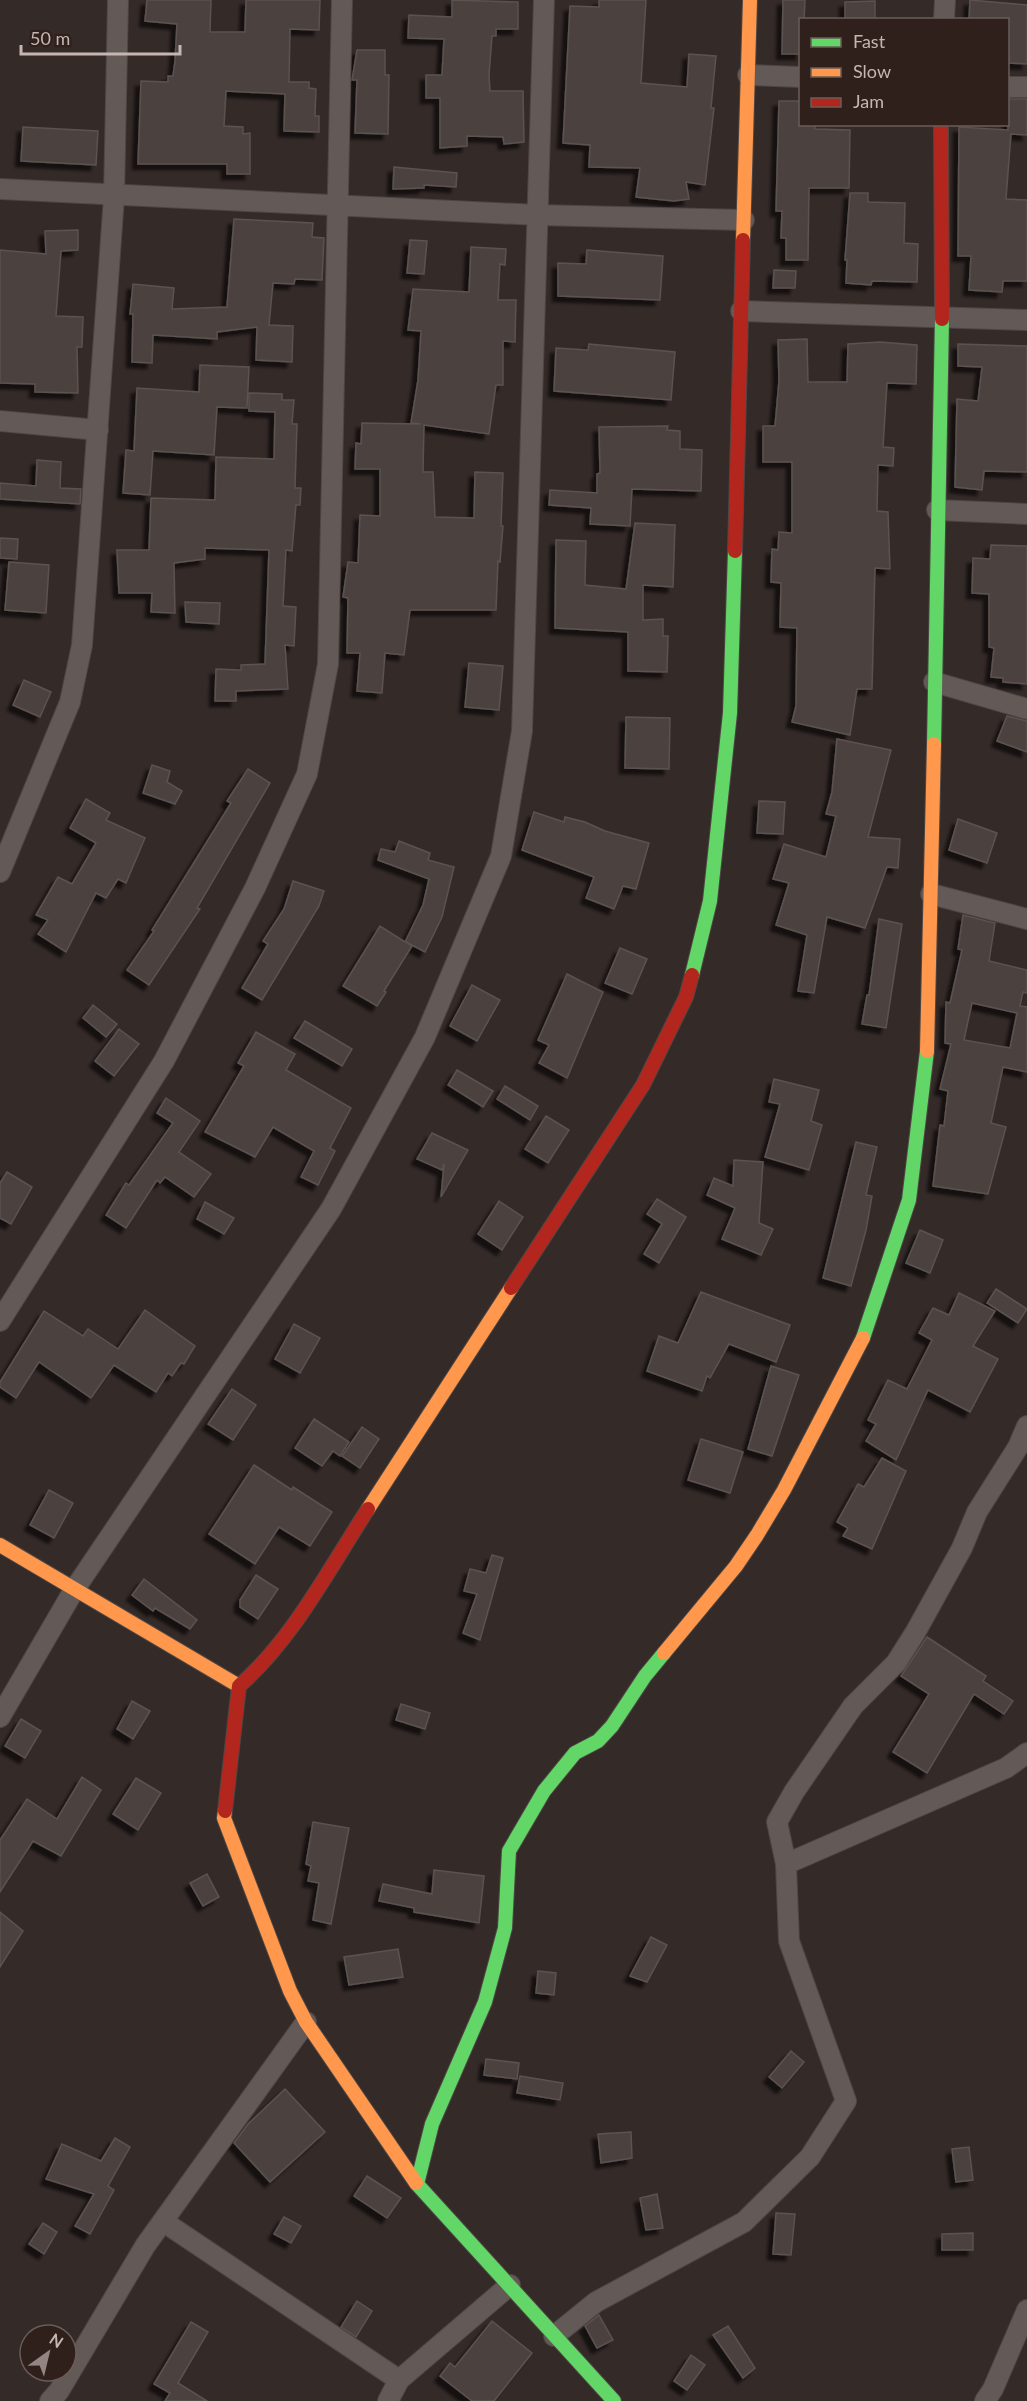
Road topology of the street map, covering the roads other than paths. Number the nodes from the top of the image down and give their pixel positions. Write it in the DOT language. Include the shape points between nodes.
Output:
graph roads {
  1 [pos="118,0"];
  2 [pos="342,0"];
  3 [pos="544,0"];
  4 [pos="750,0"];
  5 [pos="945,0"];
  6 [pos="944,18"];
  7 [pos="748,75"];
  8 [pos="799,77"];
  9 [pos="1009,87"];
  10 [pos="1027,87"];
  11 [pos="941,126"];
  12 [pos="0,189"];
  13 [pos="114,196"];
  14 [pos="338,206"];
  15 [pos="538,215"];
  16 [pos="744,220"];
  17 [pos="741,311"];
  18 [pos="942,318"];
  19 [pos="1027,320"];
  20 [pos="0,421"];
  21 [pos="98,430"];
  22 [pos="937,510"];
  23 [pos="1027,514"];
  24 [pos="934,682"];
  25 [pos="1027,709"];
  26 [pos="0,872"];
  27 [pos="931,894"];
  28 [pos="1027,919"];
  29 [pos="0,1321"];
  30 [pos="1027,1426"];
  31 [pos="0,1545"];
  32 [pos="74,1590"];
  33 [pos="239,1686"];
  34 [pos="0,1717"];
  35 [pos="1027,1753"];
  36 [pos="786,1864"];
  37 [pos="306,2022"];
  38 [pos="417,2184"];
  39 [pos="164,2222"];
  40 [pos="510,2285"];
  41 [pos="1027,2310"];
  42 [pos="554,2336"];
  43 [pos="399,2380"];
  44 [pos="50,2401"];
  45 [pos="388,2401"];
  46 [pos="614,2401"];
  47 [pos="985,2401"];
  1 -- 13 [label="street"];
  2 -- 14 [label="street"];
  3 -- 15 [label="street"];
  4 -- 7 [label="street"];
  5 -- 6 [label="street"];
  7 -- 8 [label="street"];
  7 -- 16 [label="street"];
  9 -- 10 [label="street"];
  11 -- 18 [label="street"];
  12 -- 13 [label="street"];
  13 -- 14 [label="street"];
  13 -- 21 [label="street"];
  14 -- 15 [label="street"];
  14 -- 29 [label="street" via="328,664 307,774 255,888 164,1061"];
  15 -- 16 [label="street"];
  15 -- 32 [label="street" via="522,731 501,856 425,1037 331,1209"];
  16 -- 17 [label="street"];
  17 -- 18 [label="street"];
  17 -- 33 [label="street" via="730,713 710,901 686,997 643,1085 304,1609"];
  18 -- 19 [label="street"];
  18 -- 22 [label="street"];
  20 -- 21 [label="street"];
  21 -- 26 [label="street" via="82,645 70,702"];
  22 -- 23 [label="street"];
  22 -- 24 [label="street"];
  24 -- 25 [label="street"];
  24 -- 27 [label="street"];
  27 -- 28 [label="street"];
  27 -- 38 [label="street" via="929,1035 909,1200 862,1341 784,1490 736,1566 645,1676 612,1726 598,1741 575,1753 544,1791 509,1851 505,1928 485,2002 424,2145"];
  30 -- 36 [label="street" via="977,1512 962,1548 915,1633 896,1662 854,1706 777,1822"];
  31 -- 32 [label="street"];
  32 -- 33 [label="street"];
  32 -- 34 [label="street"];
  33 -- 37 [label="street" via="224,1818 290,1991"];
  35 -- 36 [label="street" via="996,1773"];
  36 -- 42 [label="street" via="789,1941 846,2101 810,2157 744,2222 596,2302"];
  37 -- 38 [label="street"];
  37 -- 39 [label="street"];
  38 -- 40 [label="street"];
  39 -- 43 [label="street"];
  39 -- 44 [label="street" via="145,2247 60,2391"];
  40 -- 42 [label="street"];
  40 -- 43 [label="street"];
  41 -- 47 [label="street"];
  42 -- 46 [label="street"];
  43 -- 45 [label="street"];
}
